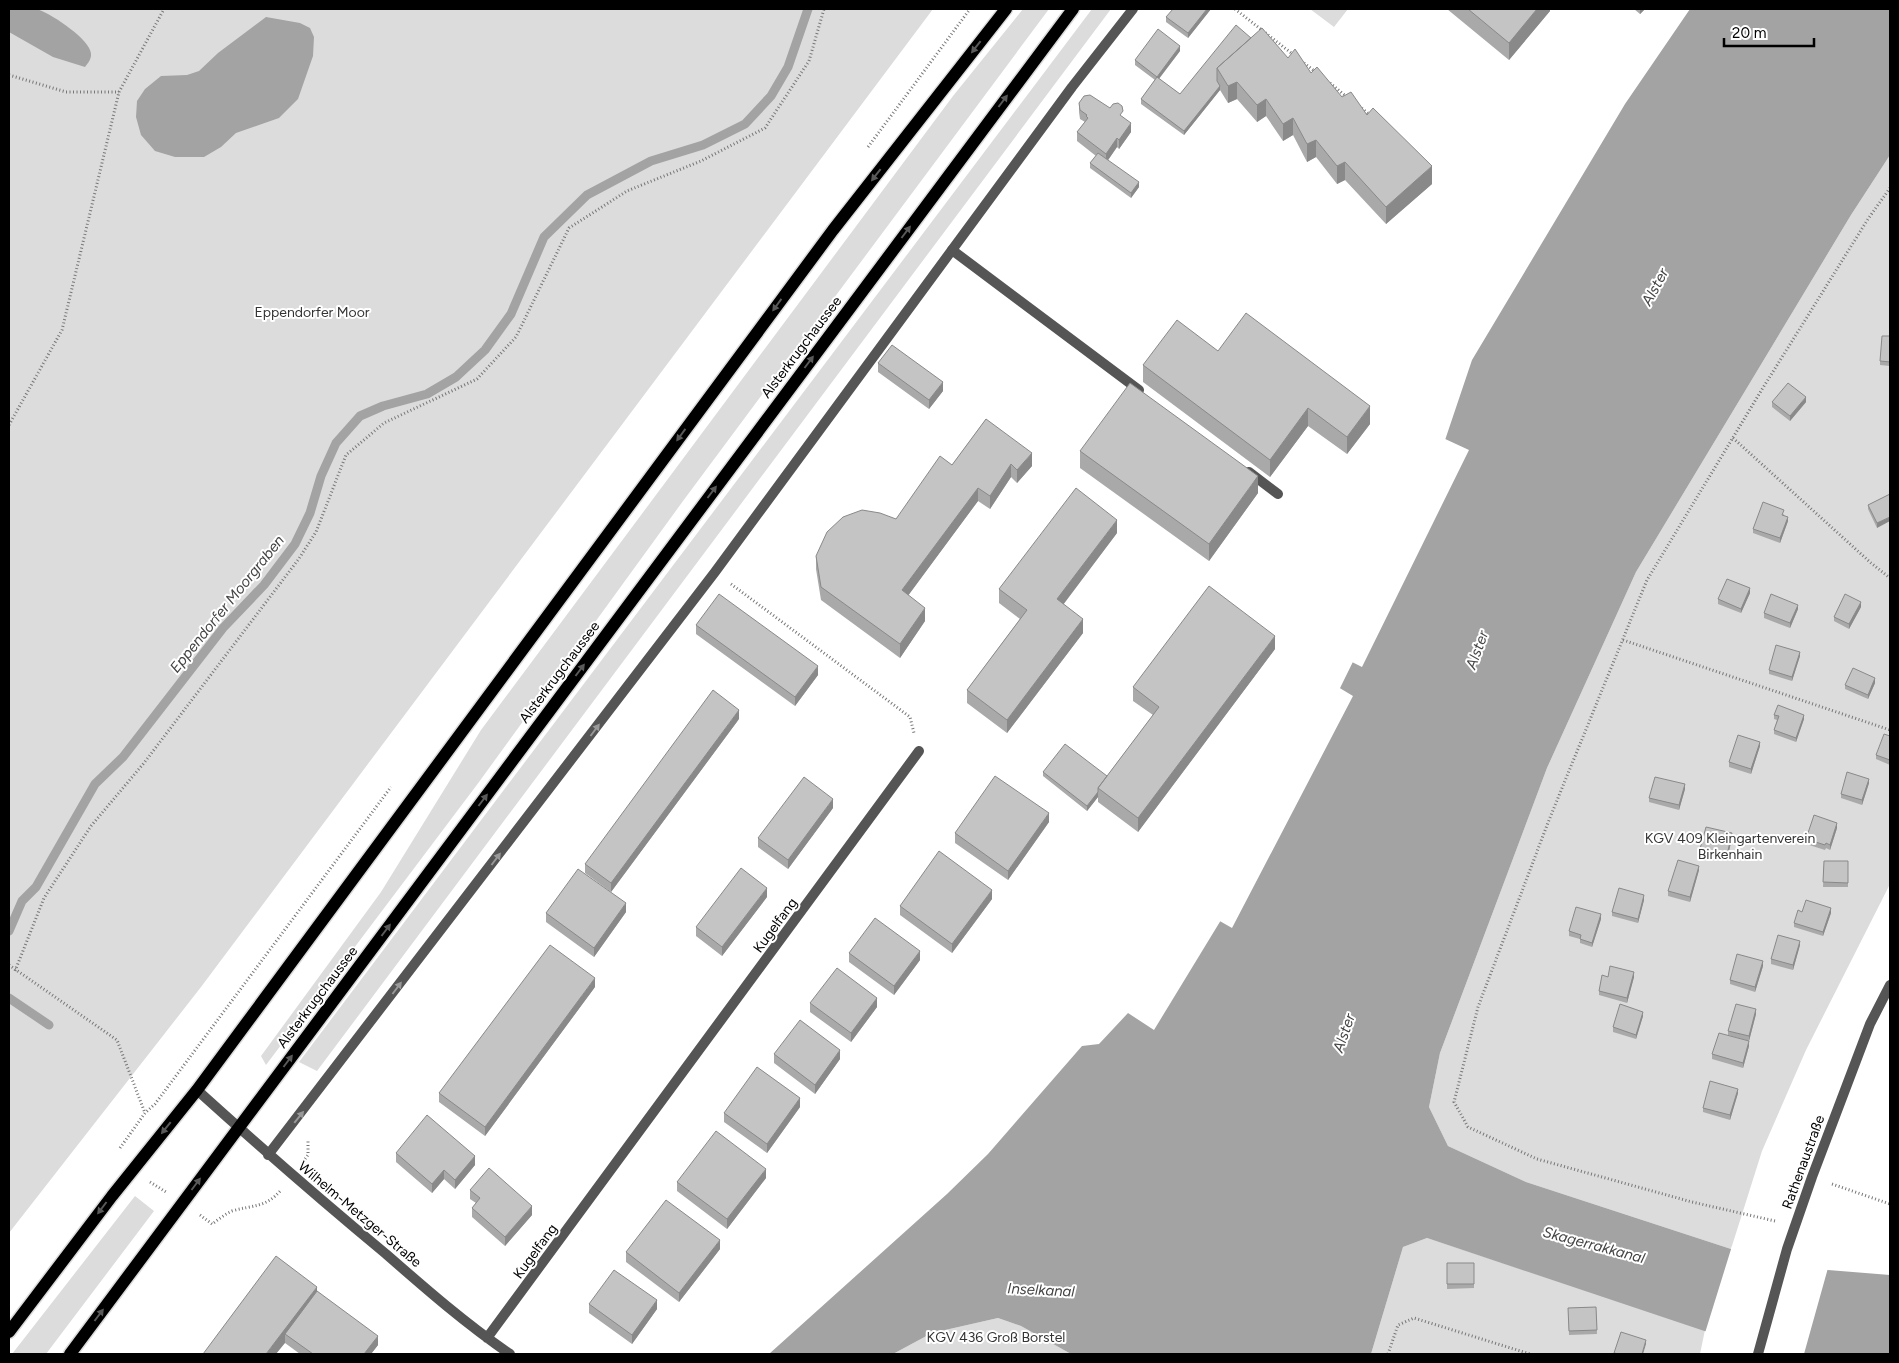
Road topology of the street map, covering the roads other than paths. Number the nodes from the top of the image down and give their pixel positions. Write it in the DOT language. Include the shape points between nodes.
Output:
graph roads {
  1 [pos="1006,9"];
  2 [pos="1073,9"];
  3 [pos="1133,9"];
  4 [pos="952,250"];
  5 [pos="1144,394"];
  6 [pos="1238,464"];
  7 [pos="1278,494"];
  8 [pos="919,751"];
  9 [pos="1890,985"];
  10 [pos="197,1090"];
  11 [pos="238,1128"];
  12 [pos="268,1155"];
  13 [pos="9,1332"];
  14 [pos="487,1338"];
  15 [pos="70,1354"];
  16 [pos="510,1354"];
  17 [pos="1758,1354"];
  1 -- 10 [label="main road, one-way" via="827,238"];
  11 -- 2 [label="main road, Alsterkrugchaussee, one-way"];
  3 -- 4 [label="street"];
  4 -- 5 [label="street"];
  12 -- 4 [label="street, one-way" via="715,572"];
  6 -- 7 [label="street"];
  8 -- 14 [label="street, Kugelfang"];
  9 -- 17 [label="street, Rathenaustraße" via="1870,1024 1812,1177 1787,1248"];
  10 -- 11 [label="street, Wilhelm-Metzger-Straße"];
  10 -- 13 [label="main road, one-way"];
  11 -- 12 [label="street, Wilhelm-Metzger-Straße"];
  15 -- 11 [label="main road, Alsterkrugchaussee, one-way"];
  12 -- 14 [label="street, Wilhelm-Metzger-Straße"];
  14 -- 16 [label="street, Wilhelm-Metzger-Straße"];
}
